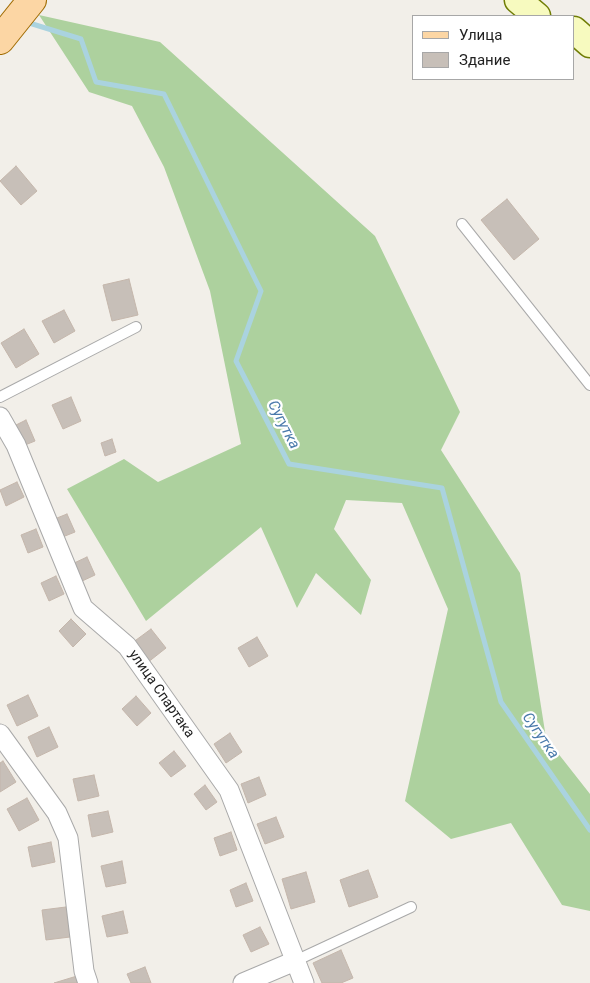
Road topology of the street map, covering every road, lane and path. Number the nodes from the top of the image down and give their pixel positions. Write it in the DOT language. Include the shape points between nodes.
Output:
graph roads {
  1 [pos="12,0"];
  2 [pos="32,0"];
  3 [pos="518,0"];
  4 [pos="540,0"];
  5 [pos="0,15"];
  6 [pos="535,15"];
  7 [pos="557,15"];
  8 [pos="575,31"];
  9 [pos="0,40"];
  10 [pos="590,44"];
  11 [pos="575,50"];
  12 [pos="590,63"];
  13 [pos="462,224"];
  14 [pos="136,327"];
  15 [pos="590,385"];
  16 [pos="0,398"];
  17 [pos="0,417"];
  18 [pos="0,734"];
  19 [pos="411,907"];
  20 [pos="295,961"];
  21 [pos="88,983"];
  22 [pos="243,983"];
  23 [pos="304,983"];
  1 -- 5 [label="main road"];
  2 -- 9 [label="main road"];
  3 -- 6 [label="main road"];
  4 -- 7 [label="main road"];
  8 -- 10 [label="main road"];
  11 -- 12 [label="main road"];
  13 -- 15 [label="lane"];
  14 -- 16 [label="lane"];
  17 -- 20 [label="street, улица Спартака" via="16,445 83,608 127,646 229,790"];
  18 -- 21 [label="street" via="57,813 68,838"];
  19 -- 20 [label="lane"];
  20 -- 22 [label="street"];
  20 -- 23 [label="street, улица Спартака"];
}
